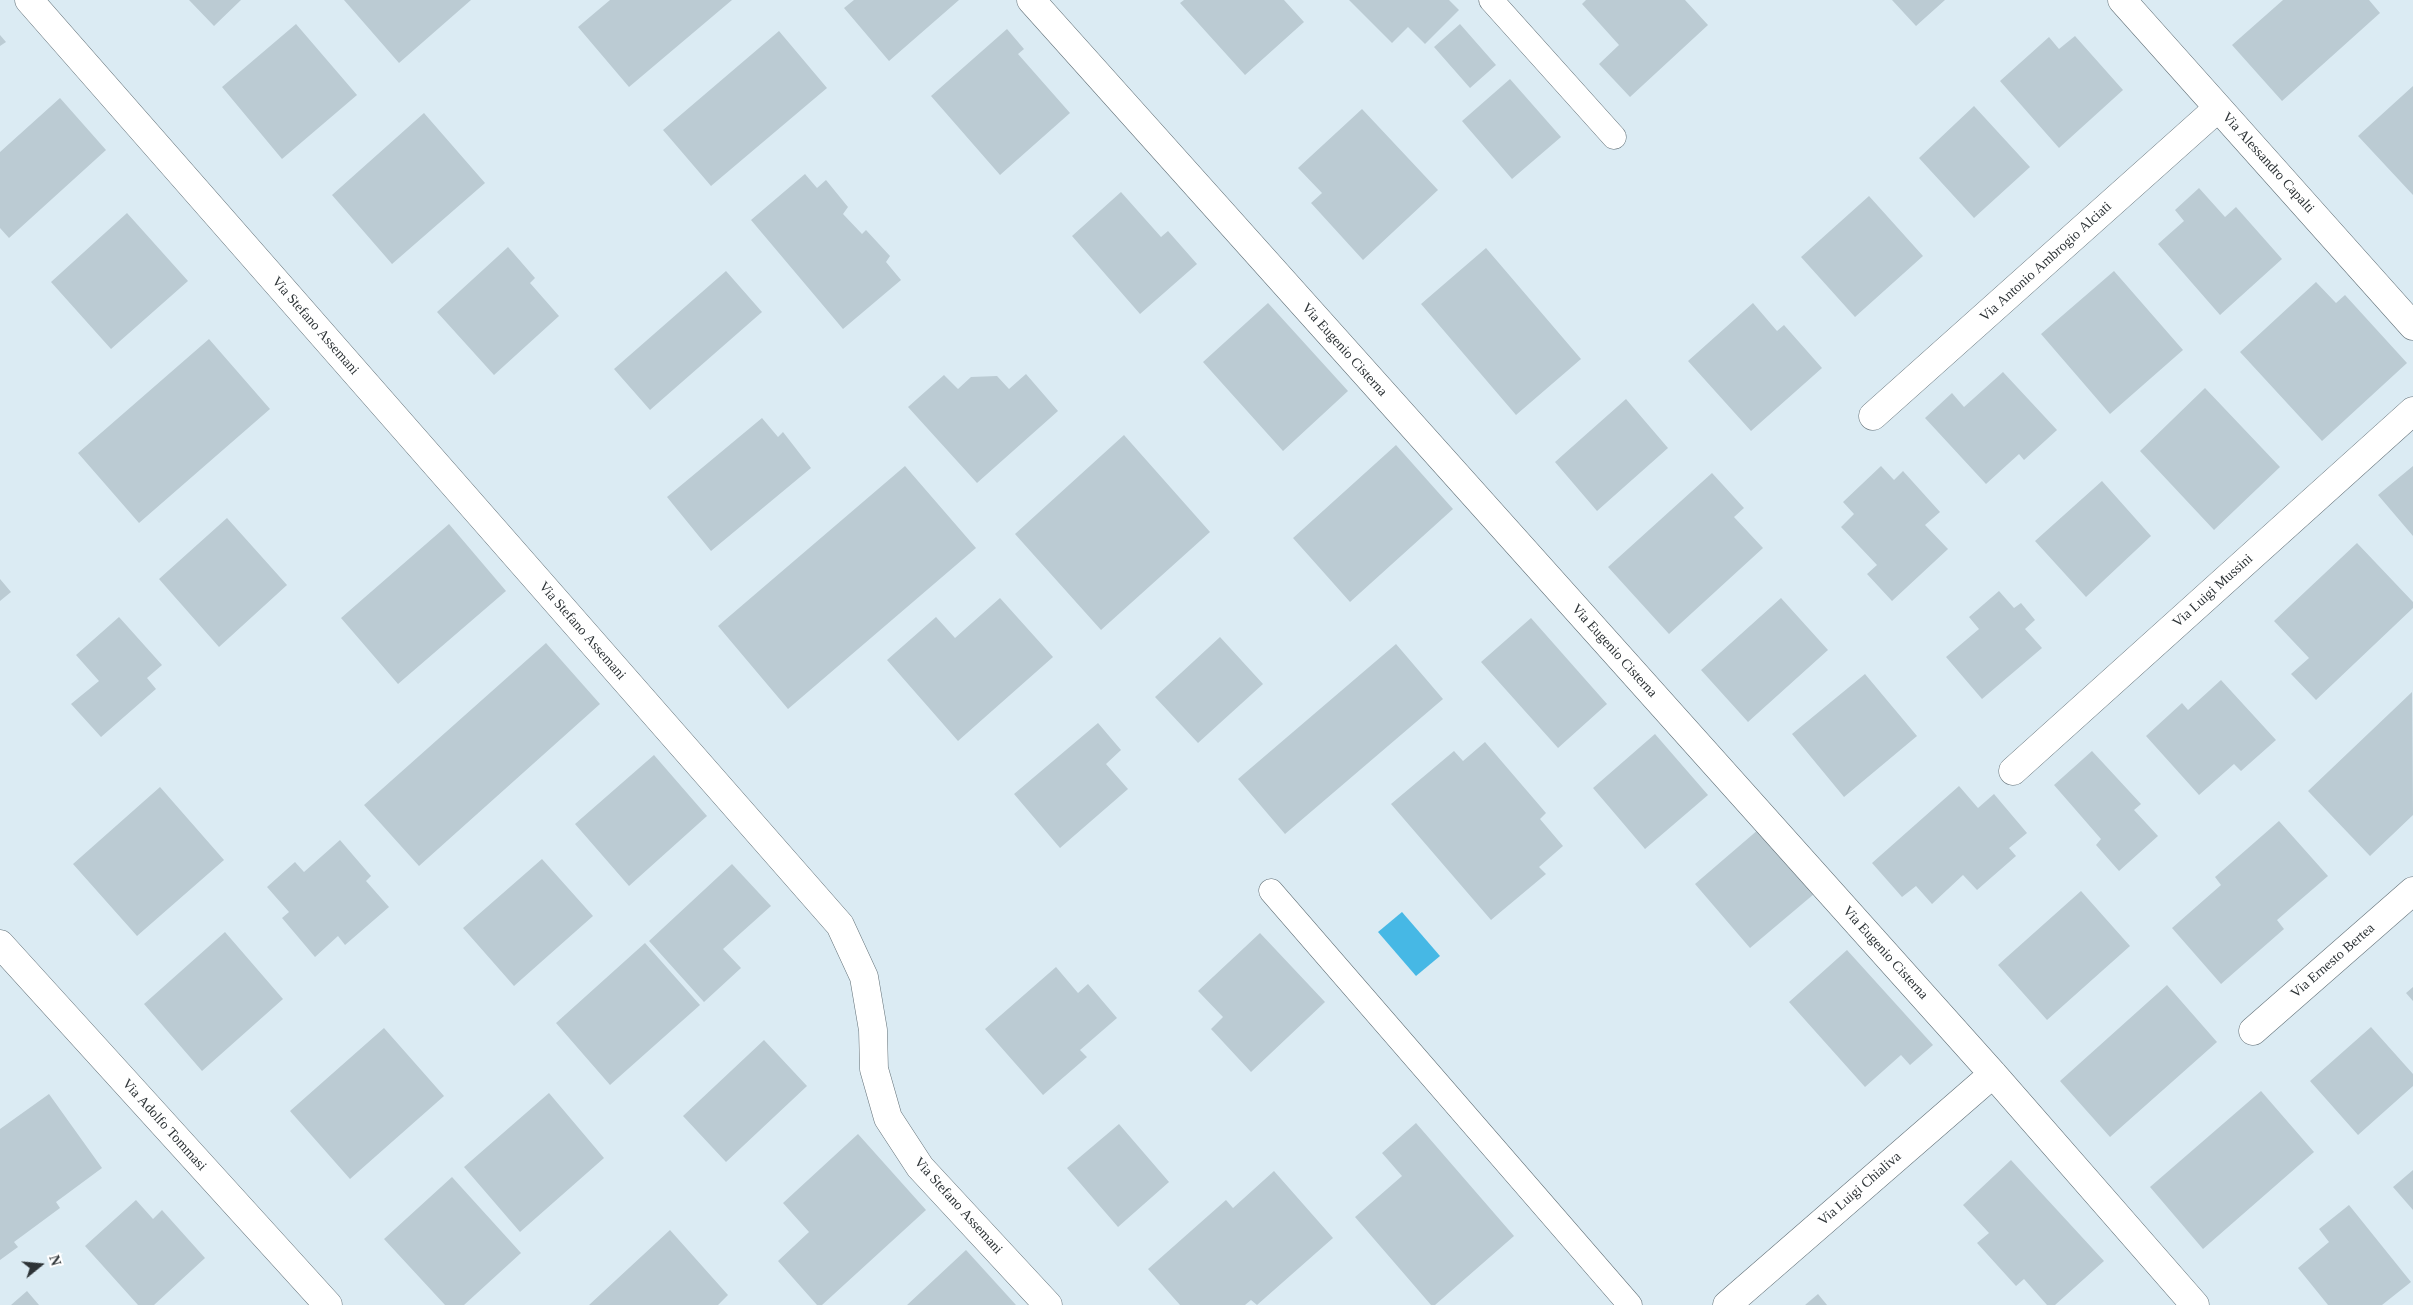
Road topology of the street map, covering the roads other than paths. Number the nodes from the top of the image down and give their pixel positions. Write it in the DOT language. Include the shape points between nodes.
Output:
graph roads {
  1 [pos="29,0"];
  2 [pos="1031,0"];
  3 [pos="1491,0"];
  4 [pos="2122,0"];
  5 [pos="2218,108"];
  6 [pos="1614,137"];
  7 [pos="2413,326"];
  8 [pos="2413,411"];
  9 [pos="1873,416"];
  10 [pos="2014,771"];
  11 [pos="1271,890"];
  12 [pos="2413,891"];
  13 [pos="0,944"];
  14 [pos="2253,1031"];
  15 [pos="1992,1074"];
  16 [pos="328,1305"];
  17 [pos="1048,1305"];
  18 [pos="1630,1305"];
  19 [pos="1727,1305"];
  20 [pos="2195,1305"];
  1 -- 17 [label="street, Via Stefano Assemani" via="840,926 864,977 874,1030 874,1070 888,1118 920,1166"];
  2 -- 15 [label="street, Via Eugenio Cisterna"];
  3 -- 6 [label="lane"];
  4 -- 5 [label="street, Via Alessandro Capalti"];
  5 -- 7 [label="street, Via Alessandro Capalti"];
  5 -- 9 [label="street, Via Antonio Ambrogio Alciati"];
  8 -- 10 [label="street, Via Luigi Mussini"];
  11 -- 18 [label="lane"];
  12 -- 14 [label="street, Via Ernesto Bertea"];
  13 -- 16 [label="street, Via Adolfo Tommasi"];
  15 -- 19 [label="street, Via Luigi Chialiva"];
  15 -- 20 [label="street, Via Eugenio Cisterna"];
}
